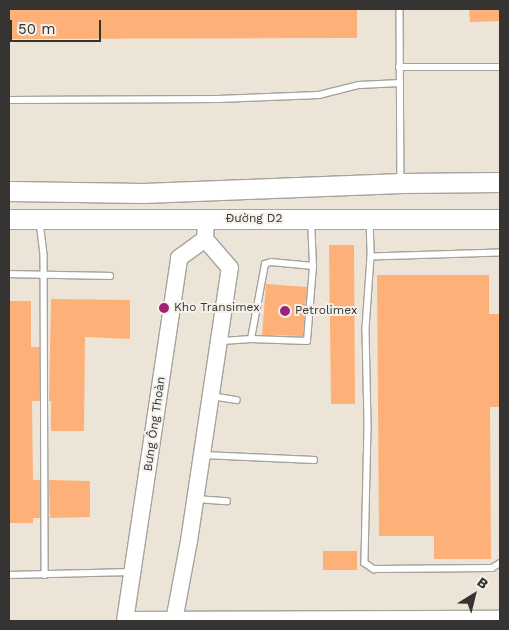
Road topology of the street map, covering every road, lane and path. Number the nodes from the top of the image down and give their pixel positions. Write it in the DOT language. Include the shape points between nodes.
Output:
graph roads {
  1 [pos="400,9"];
  2 [pos="399,67"];
  3 [pos="500,67"];
  4 [pos="400,83"];
  5 [pos="9,100"];
  6 [pos="500,174"];
  7 [pos="9,182"];
  8 [pos="500,182"];
  9 [pos="402,183"];
  10 [pos="457,183"];
  11 [pos="9,191"];
  12 [pos="207,191"];
  13 [pos="143,193"];
  14 [pos="370,218"];
  15 [pos="9,219"];
  16 [pos="40,219"];
  17 [pos="310,219"];
  18 [pos="500,219"];
  19 [pos="206,220"];
  20 [pos="205,239"];
  21 [pos="500,254"];
  22 [pos="372,257"];
  23 [pos="313,266"];
  24 [pos="9,274"];
  25 [pos="44,274"];
  26 [pos="110,276"];
  27 [pos="251,338"];
  28 [pos="220,341"];
  29 [pos="212,396"];
  30 [pos="237,400"];
  31 [pos="203,455"];
  32 [pos="314,460"];
  33 [pos="196,499"];
  34 [pos="228,501"];
  35 [pos="500,564"];
  36 [pos="133,572"];
  37 [pos="9,575"];
  38 [pos="45,575"];
  39 [pos="500,616"];
  40 [pos="125,619"];
  41 [pos="174,619"];
  1 -- 2 [label="lane"];
  2 -- 3 [label="lane"];
  2 -- 4 [label="lane"];
  4 -- 5 [label="lane" via="359,85 319,95"];
  4 -- 9 [label="lane"];
  6 -- 10 [label="main road" via="471,175"];
  7 -- 13 [label="main road" via="121,184"];
  8 -- 10 [label="main road"];
  9 -- 10 [label="main road"];
  9 -- 12 [label="main road" via="372,184 356,177 310,179 301,187"];
  11 -- 13 [label="main road"];
  12 -- 13 [label="main road"];
  12 -- 19 [label="main road"];
  14 -- 17 [label="main road, Đường D2"];
  14 -- 18 [label="main road, Đường D2"];
  14 -- 22 [label="lane"];
  15 -- 16 [label="main road, Đường D2"];
  16 -- 19 [label="main road, Đường D2"];
  16 -- 25 [label="lane"];
  17 -- 19 [label="main road, Đường D2"];
  17 -- 23 [label="lane"];
  19 -- 20 [label="street"];
  20 -- 28 [label="street" via="230,268"];
  20 -- 36 [label="street, Bưng Ông Thoàn" via="179,258"];
  21 -- 22 [label="lane"];
  22 -- 35 [label="lane" via="366,329 365,562 374,569 492,568"];
  23 -- 27 [label="lane" via="265,264"];
  23 -- 27 [label="lane" via="307,341"];
  24 -- 25 [label="lane"];
  25 -- 26 [label="lane"];
  25 -- 38 [label="lane"];
  27 -- 28 [label="lane"];
  28 -- 29 [label="street"];
  29 -- 30 [label="lane"];
  29 -- 31 [label="street"];
  31 -- 32 [label="lane"];
  31 -- 33 [label="street"];
  33 -- 34 [label="lane"];
  33 -- 41 [label="street"];
  36 -- 38 [label="lane"];
  36 -- 40 [label="street, Bưng Ông Thoàn"];
  37 -- 38 [label="lane"];
  39 -- 41 [label="street"];
  40 -- 41 [label="street"];
}
